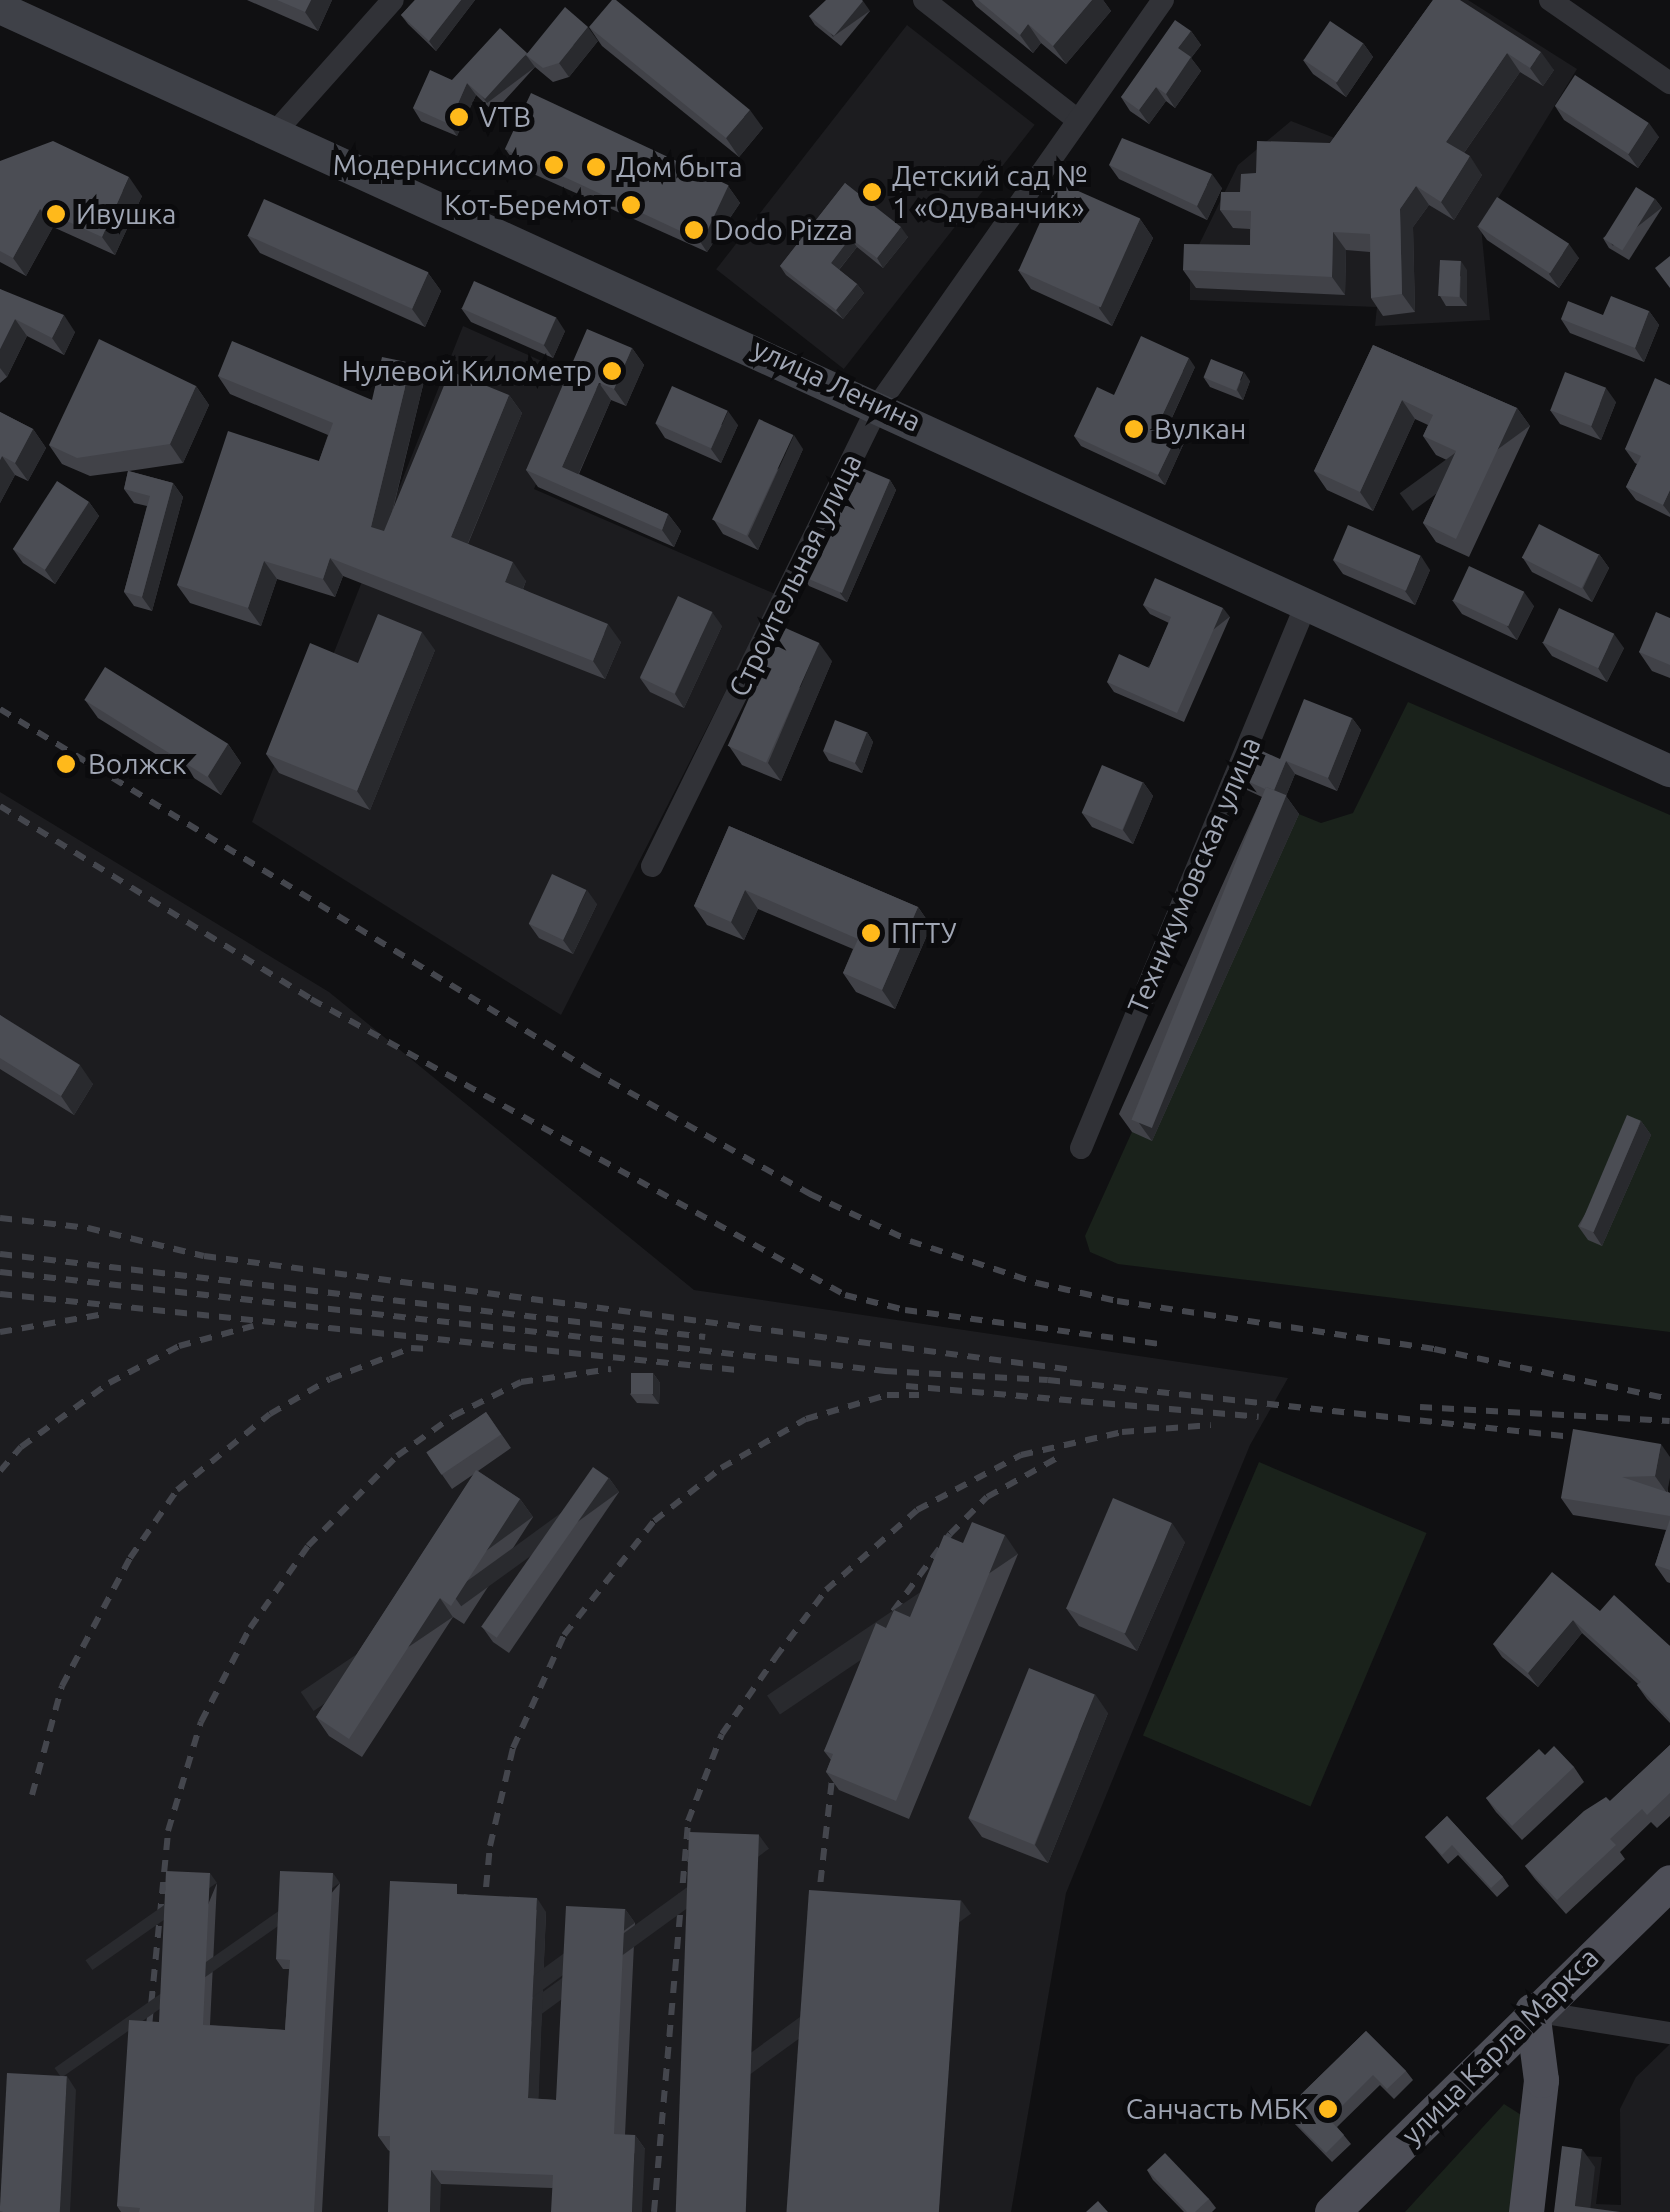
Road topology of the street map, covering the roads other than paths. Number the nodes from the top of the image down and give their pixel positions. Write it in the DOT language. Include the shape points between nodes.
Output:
graph roads {
  1 [pos="393,0"];
  2 [pos="924,0"];
  3 [pos="1162,0"];
  4 [pos="1550,0"];
  5 [pos="0,8"];
  6 [pos="1670,83"];
  7 [pos="1076,118"];
  8 [pos="276,130"];
  9 [pos="879,404"];
  10 [pos="1308,602"];
  11 [pos="1670,771"];
  12 [pos="652,866"];
  13 [pos="1081,1148"];
  14 [pos="1670,1882"];
  15 [pos="1532,2011"];
  16 [pos="1670,2033"];
  17 [pos="1486,2058"];
  18 [pos="1541,2080"];
  19 [pos="1332,2212"];
  20 [pos="1526,2212"];
  1 -- 8 [label="street"];
  2 -- 7 [label="street"];
  3 -- 7 [label="street, Строительная улица"];
  4 -- 6 [label="street"];
  5 -- 8 [label="main road, улица Ленина"];
  7 -- 9 [label="street, Строительная улица"];
  8 -- 9 [label="main road, улица Ленина"];
  9 -- 10 [label="main road, улица Ленина"];
  9 -- 12 [label="street, Строительная улица"];
  10 -- 11 [label="main road, улица Ленина"];
  10 -- 13 [label="street, Техникумовская улица"];
  14 -- 15 [label="main road, улица Карла Маркса"];
  15 -- 16 [label="street"];
  15 -- 17 [label="main road, улица Карла Маркса"];
  15 -- 18 [label="main road"];
  17 -- 18 [label="main road" via="1509,2056"];
  17 -- 19 [label="main road, улица Карла Маркса"];
  18 -- 20 [label="main road"];
}
